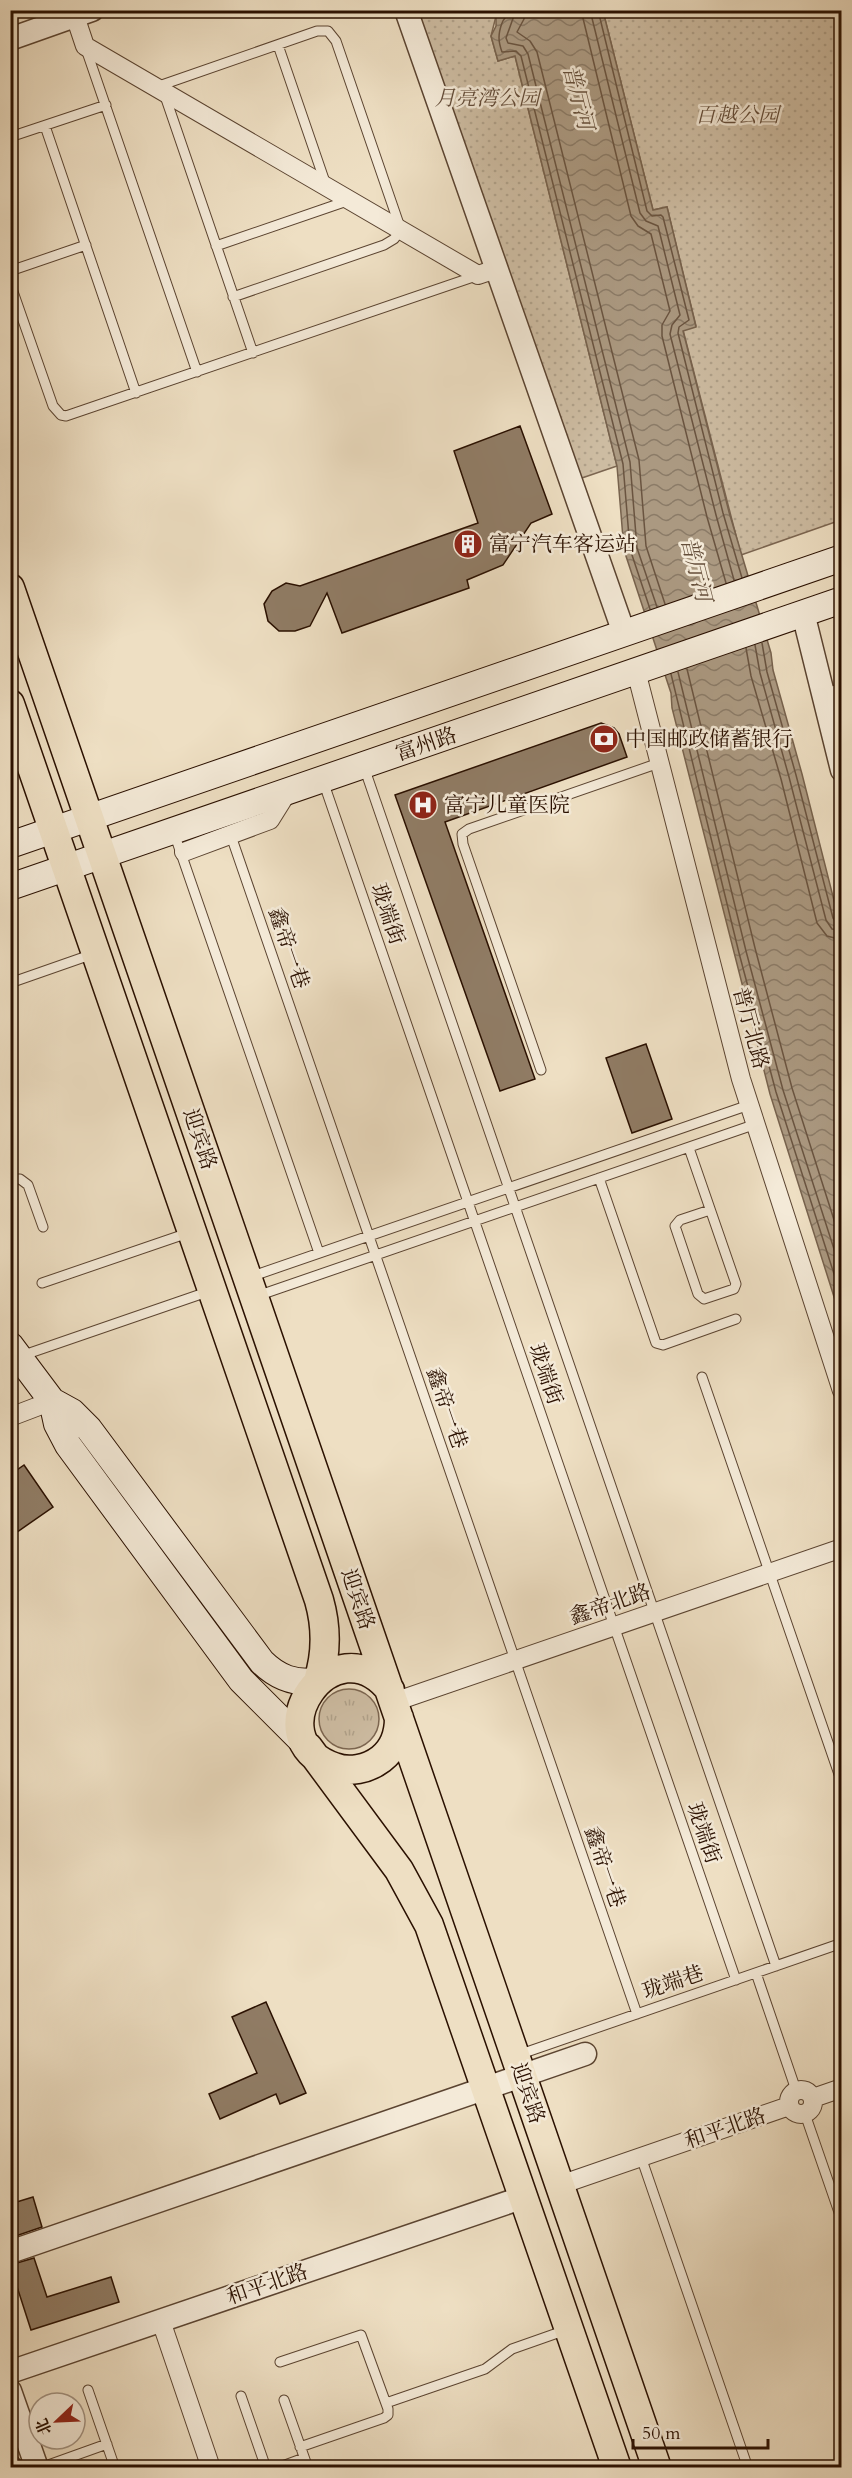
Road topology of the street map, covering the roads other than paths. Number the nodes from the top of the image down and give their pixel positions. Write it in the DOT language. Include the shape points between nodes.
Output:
graph roads {
  1 [pos="406,10"];
  2 [pos="80,12"];
  3 [pos="10,39"];
  4 [pos="278,45"];
  5 [pos="85,46"];
  6 [pos="159,89"];
  7 [pos="106,105"];
  8 [pos="45,126"];
  9 [pos="10,137"];
  10 [pos="327,187"];
  11 [pos="350,200"];
  12 [pos="401,230"];
  13 [pos="86,245"];
  14 [pos="216,246"];
  15 [pos="10,272"];
  16 [pos="487,272"];
  17 [pos="10,282"];
  18 [pos="233,297"];
  19 [pos="253,352"];
  20 [pos="197,372"];
  21 [pos="136,393"];
  22 [pos="842,558"];
  23 [pos="10,588"];
  24 [pos="842,600"];
  25 [pos="803,613"];
  26 [pos="624,633"];
  27 [pos="636,671"];
  28 [pos="832,691"];
  29 [pos="10,704"];
  30 [pos="659,763"];
  31 [pos="363,765"];
  32 [pos="842,770"];
  33 [pos="323,779"];
  34 [pos="292,783"];
  35 [pos="224,813"];
  36 [pos="90,818"];
  37 [pos="54,830"];
  38 [pos="179,842"];
  39 [pos="10,845"];
  40 [pos="103,855"];
  41 [pos="67,868"];
  42 [pos="10,887"];
  43 [pos="96,953"];
  44 [pos="10,983"];
  45 [pos="541,1070"];
  46 [pos="749,1105"];
  47 [pos="756,1124"];
  48 [pos="689,1148"];
  49 [pos="599,1178"];
  50 [pos="10,1179"];
  51 [pos="509,1188"];
  52 [pos="468,1202"];
  53 [pos="516,1207"];
  54 [pos="710,1210"];
  55 [pos="475,1221"];
  56 [pos="43,1227"];
  57 [pos="192,1231"];
  58 [pos="369,1236"];
  59 [pos="319,1253"];
  60 [pos="376,1255"];
  61 [pos="42,1283"];
  62 [pos="251,1287"];
  63 [pos="212,1290"];
  64 [pos="736,1320"];
  65 [pos="15,1350"];
  66 [pos="702,1377"];
  67 [pos="842,1391"];
  68 [pos="52,1401"];
  69 [pos="10,1417"];
  70 [pos="842,1548"];
  71 [pos="769,1573"];
  72 [pos="655,1612"];
  73 [pos="614,1626"];
  74 [pos="515,1660"];
  75 [pos="318,1681"];
  76 [pos="394,1704"];
  77 [pos="308,1747"];
  78 [pos="842,1783"];
  79 [pos="842,1943"];
  80 [pos="777,1966"];
  81 [pos="756,1973"];
  82 [pos="736,1980"];
  83 [pos="636,2014"];
  84 [pos="585,2054"];
  85 [pos="515,2056"];
  86 [pos="842,2088"];
  87 [pos="801,2102"];
  88 [pos="641,2157"];
  89 [pos="560,2185"];
  90 [pos="524,2198"];
  91 [pos="842,2221"];
  92 [pos="10,2252"];
  93 [pos="161,2320"];
  94 [pos="570,2329"];
  95 [pos="280,2362"];
  96 [pos="10,2372"];
  97 [pos="88,2390"];
  98 [pos="10,2391"];
  99 [pos="241,2396"];
  100 [pos="284,2400"];
  101 [pos="386,2403"];
  102 [pos="107,2444"];
  103 [pos="300,2447"];
  104 [pos="306,2463"];
  105 [pos="38,2468"];
  106 [pos="115,2468"];
  107 [pos="211,2468"];
  108 [pos="266,2468"];
  109 [pos="277,2468"];
  110 [pos="617,2468"];
  111 [pos="657,2468"];
  112 [pos="748,2468"];
  1 -- 16 [label="street"];
  2 -- 3 [label="street"];
  2 -- 5 [label="street"];
  4 -- 6 [label="lane"];
  4 -- 10 [label="lane"];
  4 -- 12 [label="lane" via="317,31 333,35"];
  5 -- 6 [label="street"];
  5 -- 7 [label="lane"];
  6 -- 10 [label="street"];
  6 -- 14 [label="lane"];
  7 -- 8 [label="lane"];
  7 -- 20 [label="lane"];
  8 -- 9 [label="lane"];
  8 -- 13 [label="lane"];
  10 -- 11 [label="street"];
  11 -- 12 [label="street"];
  11 -- 14 [label="lane"];
  12 -- 16 [label="street"];
  12 -- 18 [label="lane" via="384,245"];
  13 -- 15 [label="lane"];
  13 -- 21 [label="lane"];
  14 -- 18 [label="lane"];
  16 -- 19 [label="lane"];
  16 -- 26 [label="street"];
  17 -- 21 [label="lane" via="56,411 72,415"];
  18 -- 19 [label="lane"];
  19 -- 20 [label="lane"];
  20 -- 21 [label="lane"];
  22 -- 26 [label="main road, 富州路"];
  23 -- 36 [label="main road, 迎宾路"];
  24 -- 25 [label="main road, 富州路"];
  25 -- 27 [label="main road, 富州路"];
  25 -- 28 [label="street"];
  26 -- 36 [label="main road, 富州路"];
  27 -- 30 [label="street, 普厅北路"];
  27 -- 31 [label="main road, 富州路"];
  28 -- 32 [label="street"];
  29 -- 37 [label="main road, 迎宾路"];
  30 -- 45 [label="lane" via="462,834"];
  30 -- 46 [label="street, 普厅北路"];
  31 -- 33 [label="main road, 富州路"];
  31 -- 51 [label="lane, 珑端街"];
  33 -- 35 [label="main road, 富州路"];
  33 -- 52 [label="lane, 珑端街"];
  34 -- 38 [label="street" via="270,820"];
  35 -- 38 [label="main road, 富州路"];
  35 -- 58 [label="lane, 鑫帝一巷"];
  36 -- 37 [label="main road, 富州路"];
  36 -- 40 [label="main road, 迎宾路"];
  37 -- 39 [label="main road, 富州路"];
  37 -- 41 [label="main road, 迎宾路"];
  38 -- 40 [label="main road, 富州路"];
  38 -- 59 [label="lane"];
  40 -- 41 [label="main road, 富州路"];
  40 -- 62 [label="main road, 迎宾路"];
  41 -- 42 [label="main road, 富州路"];
  41 -- 43 [label="main road, 迎宾路"];
  43 -- 44 [label="lane"];
  43 -- 57 [label="main road, 迎宾路"];
  46 -- 47 [label="street, 普厅北路"];
  46 -- 51 [label="lane"];
  47 -- 48 [label="lane"];
  47 -- 67 [label="street, 普厅北路"];
  48 -- 49 [label="lane"];
  48 -- 54 [label="lane"];
  49 -- 53 [label="lane"];
  49 -- 64 [label="lane" via="656,1343 663,1345"];
  50 -- 56 [label="lane" via="20,1179 28,1185"];
  51 -- 52 [label="lane"];
  51 -- 53 [label="lane, 珑端街"];
  52 -- 55 [label="lane, 珑端街"];
  52 -- 58 [label="lane"];
  53 -- 55 [label="lane"];
  53 -- 72 [label="lane, 珑端街"];
  54 -- 54 [label="lane" via="736,1284 731,1290 704,1299 698,1294 675,1226 680,1220"];
  55 -- 60 [label="lane"];
  55 -- 73 [label="lane, 珑端街"];
  57 -- 61 [label="lane"];
  57 -- 63 [label="main road, 迎宾路"];
  58 -- 59 [label="lane"];
  58 -- 60 [label="lane, 鑫帝一巷"];
  59 -- 62 [label="lane"];
  60 -- 62 [label="lane"];
  60 -- 74 [label="lane, 鑫帝一巷"];
  62 -- 76 [label="main road, 迎宾路"];
  63 -- 65 [label="lane"];
  63 -- 75 [label="main road, 迎宾路" via="323,1613 326,1642"];
  65 -- 68 [label="main road"];
  66 -- 71 [label="lane"];
  68 -- 69 [label="street"];
  68 -- 75 [label="main road" via="89,1428 262,1662 289,1680"];
  68 -- 77 [label="main road" via="57,1424 68,1445 241,1680"];
  70 -- 71 [label="street, 鑫帝北路"];
  71 -- 72 [label="street, 鑫帝北路"];
  71 -- 78 [label="lane"];
  72 -- 73 [label="street, 鑫帝北路"];
  72 -- 80 [label="lane, 珑端街"];
  73 -- 74 [label="street, 鑫帝北路"];
  73 -- 82 [label="lane, 珑端街"];
  74 -- 76 [label="street, 鑫帝北路"];
  74 -- 83 [label="lane, 鑫帝一巷"];
  75 -- 76 [label="main road" via="339,1670 374,1676"];
  75 -- 77 [label="main road, 迎宾路" via="303,1700 300,1712 302,1736"];
  76 -- 77 [label="main road" via="396,1739 382,1759 360,1769 336,1768"];
  76 -- 85 [label="main road, 迎宾路"];
  77 -- 90 [label="main road, 迎宾路" via="399,1870 420,1905 438,1945"];
  79 -- 80 [label="lane, 珑端巷"];
  80 -- 81 [label="lane, 珑端巷"];
  81 -- 82 [label="lane, 珑端巷"];
  81 -- 87 [label="lane"];
  82 -- 83 [label="lane, 珑端巷"];
  83 -- 85 [label="lane, 珑端巷"];
  84 -- 92 [label="street"];
  85 -- 89 [label="main road, 迎宾路"];
  86 -- 87 [label="street, 和平北路"];
  87 -- 88 [label="street, 和平北路"];
  87 -- 91 [label="lane"];
  88 -- 89 [label="street, 和平北路"];
  88 -- 112 [label="lane"];
  89 -- 111 [label="main road, 迎宾路"];
  90 -- 93 [label="street, 和平北路"];
  90 -- 94 [label="main road, 迎宾路"];
  93 -- 96 [label="street, 和平北路"];
  93 -- 107 [label="street"];
  94 -- 101 [label="lane" via="512,2349 485,2369"];
  94 -- 110 [label="main road, 迎宾路"];
  95 -- 101 [label="lane" via="361,2335"];
  97 -- 102 [label="lane"];
  98 -- 105 [label="street"];
  99 -- 108 [label="lane"];
  100 -- 103 [label="lane"];
  101 -- 103 [label="lane" via="388,2412 384,2418"];
  102 -- 105 [label="lane"];
  102 -- 106 [label="lane"];
  103 -- 104 [label="lane"];
  104 -- 109 [label="lane"];
}
